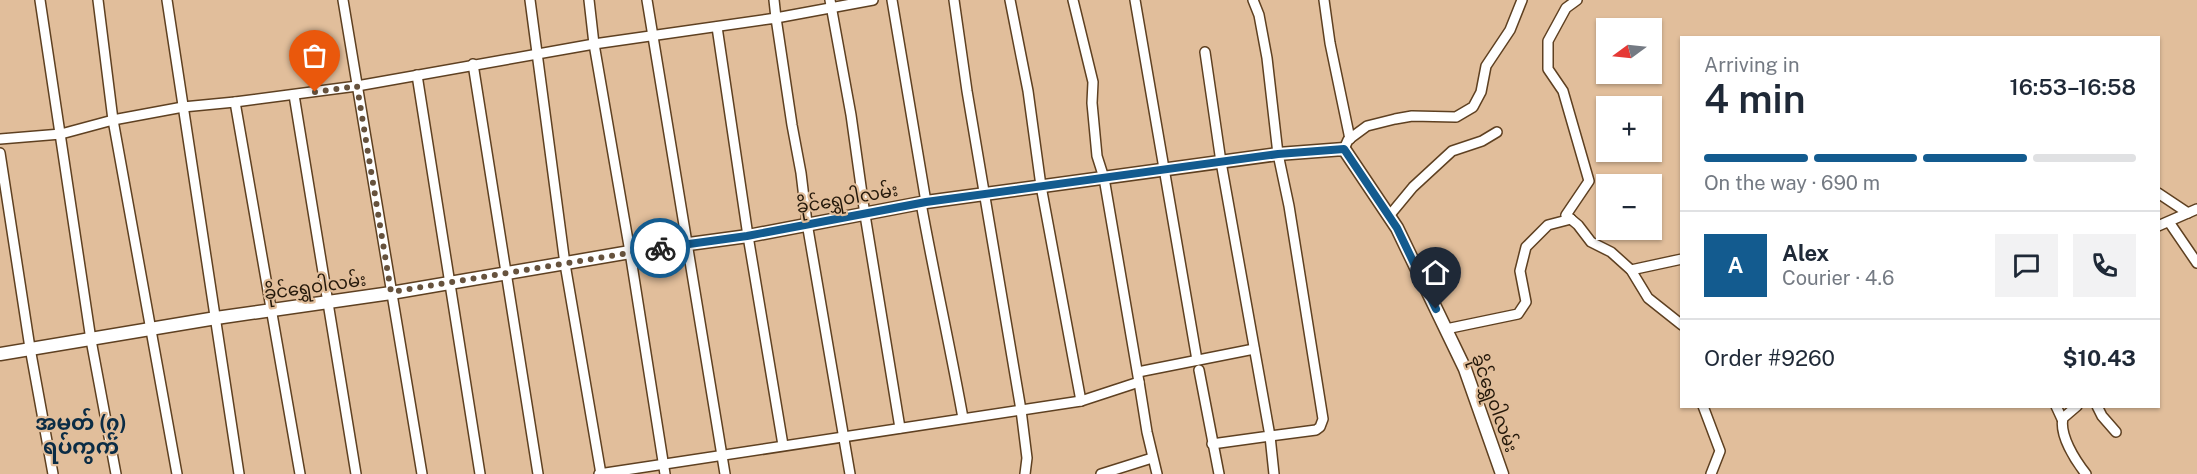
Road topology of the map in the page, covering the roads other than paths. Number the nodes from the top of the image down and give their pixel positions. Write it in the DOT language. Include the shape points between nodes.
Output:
graph roads {
  1 [pos="40,0"];
  2 [pos="98,0"];
  3 [pos="167,0"];
  4 [pos="343,0"];
  5 [pos="530,0"];
  6 [pos="589,0"];
  7 [pos="647,0"];
  8 [pos="774,0"];
  9 [pos="873,0"];
  10 [pos="882,0"];
  11 [pos="954,0"];
  12 [pos="1010,0"];
  13 [pos="1073,0"];
  14 [pos="1135,0"];
  15 [pos="1253,0"];
  16 [pos="1324,0"];
  17 [pos="1522,0"];
  18 [pos="1577,0"];
  19 [pos="831,4"];
  20 [pos="892,4"];
  21 [pos="776,18"];
  22 [pos="717,27"];
  23 [pos="652,37"];
  24 [pos="594,44"];
  25 [pos="1205,52"];
  26 [pos="537,54"];
  27 [pos="474,64"];
  28 [pos="417,75"];
  29 [pos="357,86"];
  30 [pos="294,95"];
  31 [pos="235,102"];
  32 [pos="183,107"];
  33 [pos="113,120"];
  34 [pos="1497,132"];
  35 [pos="61,134"];
  36 [pos="0,139"];
  37 [pos="1347,144"];
  38 [pos="0,153"];
  39 [pos="1278,154"];
  40 [pos="1221,162"];
  41 [pos="1163,170"];
  42 [pos="1104,178"];
  43 [pos="1041,186"];
  44 [pos="2160,194"];
  45 [pos="985,195"];
  46 [pos="924,202"];
  47 [pos="2193,211"];
  48 [pos="865,215"];
  49 [pos="1389,216"];
  50 [pos="1571,219"];
  51 [pos="2169,222"];
  52 [pos="807,224"];
  53 [pos="2160,225"];
  54 [pos="747,236"];
  55 [pos="687,244"];
  56 [pos="630,252"];
  57 [pos="1680,259"];
  58 [pos="2197,263"];
  59 [pos="565,264"];
  60 [pos="1631,270"];
  61 [pos="507,274"];
  62 [pos="450,283"];
  63 [pos="391,292"];
  64 [pos="329,302"];
  65 [pos="272,311"];
  66 [pos="216,318"];
  67 [pos="1680,323"];
  68 [pos="149,329"];
  69 [pos="1446,329"];
  70 [pos="92,339"];
  71 [pos="30,348"];
  72 [pos="1254,349"];
  73 [pos="0,354"];
  74 [pos="1197,360"];
  75 [pos="1199,370"];
  76 [pos="1138,377"];
  77 [pos="1081,401"];
  78 [pos="1704,408"];
  79 [pos="2057,408"];
  80 [pos="2075,408"];
  81 [pos="2098,408"];
  82 [pos="1021,410"];
  83 [pos="963,418"];
  84 [pos="2062,419"];
  85 [pos="900,428"];
  86 [pos="2116,432"];
  87 [pos="843,436"];
  88 [pos="1270,436"];
  89 [pos="1212,444"];
  90 [pos="783,445"];
  91 [pos="722,454"];
  92 [pos="1152,458"];
  93 [pos="663,463"];
  94 [pos="54,474"];
  95 [pos="116,474"];
  96 [pos="177,474"];
  97 [pos="239,474"];
  98 [pos="300,474"];
  99 [pos="356,474"];
  100 [pos="422,474"];
  101 [pos="480,474"];
  102 [pos="538,474"];
  103 [pos="601,474"];
  104 [pos="664,474"];
  105 [pos="725,474"];
  106 [pos="850,474"];
  107 [pos="1025,474"];
  108 [pos="1101,474"];
  109 [pos="1157,474"];
  110 [pos="1219,474"];
  111 [pos="1274,474"];
  112 [pos="1502,474"];
  113 [pos="1711,474"];
  114 [pos="2086,474"];
  1 -- 35 [label="street"];
  2 -- 33 [label="street"];
  3 -- 32 [label="street"];
  4 -- 29 [label="street"];
  5 -- 26 [label="street"];
  6 -- 24 [label="street"];
  7 -- 23 [label="street"];
  8 -- 21 [label="street"];
  9 -- 19 [label="street"];
  10 -- 20 [label="street"];
  11 -- 45 [label="street"];
  12 -- 43 [label="street"];
  13 -- 42 [label="street" via="1093,82 1097,156"];
  14 -- 41 [label="street"];
  15 -- 39 [label="street" via="1268,58"];
  16 -- 37 [label="street"];
  17 -- 37 [label="street" via="1510,30 1486,66 1481,92 1473,106 1456,117 1412,116 1367,126"];
  18 -- 50 [label="street" via="1566,8 1548,41 1548,69 1563,91 1589,181 1566,215"];
  19 -- 21 [label="street"];
  19 -- 48 [label="street"];
  20 -- 46 [label="street"];
  21 -- 22 [label="street"];
  21 -- 52 [label="street"];
  22 -- 23 [label="street"];
  22 -- 54 [label="street"];
  23 -- 24 [label="street"];
  23 -- 55 [label="street"];
  24 -- 26 [label="street"];
  24 -- 56 [label="street"];
  25 -- 40 [label="street"];
  26 -- 27 [label="street"];
  26 -- 59 [label="street"];
  27 -- 28 [label="street"];
  27 -- 61 [label="street"];
  28 -- 29 [label="street"];
  28 -- 62 [label="street"];
  29 -- 30 [label="street"];
  29 -- 63 [label="street"];
  30 -- 31 [label="street"];
  30 -- 64 [label="street"];
  31 -- 32 [label="street"];
  31 -- 65 [label="street"];
  32 -- 33 [label="street"];
  32 -- 66 [label="street"];
  33 -- 35 [label="street"];
  33 -- 68 [label="street"];
  34 -- 49 [label="street" via="1452,151"];
  35 -- 36 [label="street"];
  35 -- 70 [label="street"];
  37 -- 39 [label="street, ခိုင်ရွှေဝါလမ်း"];
  37 -- 49 [label="street, ခိုင်ရွှေဝါလမ်း"];
  38 -- 71 [label="street"];
  39 -- 40 [label="street, ခိုင်ရွှေဝါလမ်း"];
  39 -- 88 [label="street" via="1323,419 1316,430"];
  40 -- 41 [label="street, ခိုင်ရွှေဝါလမ်း"];
  40 -- 72 [label="street"];
  41 -- 42 [label="street, ခိုင်ရွှေဝါလမ်း"];
  41 -- 74 [label="street"];
  42 -- 43 [label="street, ခိုင်ရွှေဝါလမ်း"];
  42 -- 76 [label="street"];
  43 -- 45 [label="street, ခိုင်ရွှေဝါလမ်း"];
  43 -- 77 [label="street"];
  44 -- 47 [label="street"];
  45 -- 46 [label="street, ခိုင်ရွှေဝါလမ်း"];
  45 -- 82 [label="street"];
  46 -- 48 [label="street, ခိုင်ရွှေဝါလမ်း"];
  46 -- 83 [label="street" via="931,260"];
  47 -- 51 [label="street"];
  48 -- 52 [label="street, ခိုင်ရွှေဝါလမ်း"];
  48 -- 85 [label="street"];
  49 -- 69 [label="street, ခိုင်ရွှေဝါလမ်း"];
  50 -- 60 [label="street" via="1591,242 1611,252"];
  50 -- 69 [label="street" via="1548,225 1526,247 1520,271 1526,302 1518,314"];
  51 -- 53 [label="street"];
  51 -- 58 [label="street"];
  52 -- 54 [label="street, ခိုင်ရွှေဝါလမ်း"];
  52 -- 87 [label="street"];
  54 -- 55 [label="street, ခိုင်ရွှေဝါလမ်း"];
  54 -- 90 [label="street"];
  55 -- 56 [label="street, ခိုင်ရွှေဝါလမ်း"];
  55 -- 91 [label="street"];
  56 -- 59 [label="street, ခိုင်ရွှေဝါလမ်း"];
  56 -- 93 [label="street"];
  57 -- 60 [label="street"];
  59 -- 61 [label="street, ခိုင်ရွှေဝါလမ်း"];
  59 -- 103 [label="street"];
  60 -- 67 [label="street" via="1648,298"];
  61 -- 62 [label="street, ခိုင်ရွှေဝါလမ်း"];
  61 -- 102 [label="street"];
  62 -- 63 [label="street, ခိုင်ရွှေဝါလမ်း"];
  62 -- 101 [label="street"];
  63 -- 64 [label="street, ခိုင်ရွှေဝါလမ်း"];
  63 -- 100 [label="street"];
  64 -- 65 [label="street, ခိုင်ရွှေဝါလမ်း"];
  64 -- 99 [label="street"];
  65 -- 66 [label="street, ခိုင်ရွှေဝါလမ်း"];
  65 -- 98 [label="street"];
  66 -- 68 [label="street, ခိုင်ရွှေဝါလမ်း"];
  66 -- 97 [label="street"];
  68 -- 70 [label="street, ခိုင်ရွှေဝါလမ်း"];
  68 -- 96 [label="street"];
  69 -- 112 [label="street, ခိုင်ရွှေဝါလမ်း" via="1465,369"];
  70 -- 71 [label="street, ခိုင်ရွှေဝါလမ်း"];
  70 -- 95 [label="street"];
  71 -- 73 [label="street, ခိုင်ရွှေဝါလမ်း"];
  71 -- 94 [label="street"];
  72 -- 74 [label="street"];
  72 -- 88 [label="street"];
  74 -- 76 [label="street"];
  75 -- 89 [label="street"];
  76 -- 77 [label="street"];
  76 -- 92 [label="street"];
  77 -- 82 [label="street"];
  78 -- 113 [label="street" via="1720,451"];
  79 -- 84 [label="street"];
  80 -- 84 [label="street"];
  81 -- 86 [label="street"];
  82 -- 83 [label="street"];
  82 -- 107 [label="street"];
  83 -- 85 [label="street"];
  84 -- 114 [label="street" via="2068,443"];
  85 -- 87 [label="street"];
  87 -- 90 [label="street"];
  87 -- 106 [label="street"];
  88 -- 89 [label="street"];
  88 -- 111 [label="street"];
  89 -- 110 [label="street"];
  90 -- 91 [label="street"];
  91 -- 93 [label="street"];
  91 -- 105 [label="street"];
  92 -- 108 [label="street"];
  92 -- 109 [label="street"];
  93 -- 103 [label="street"];
  93 -- 104 [label="street"];
}
